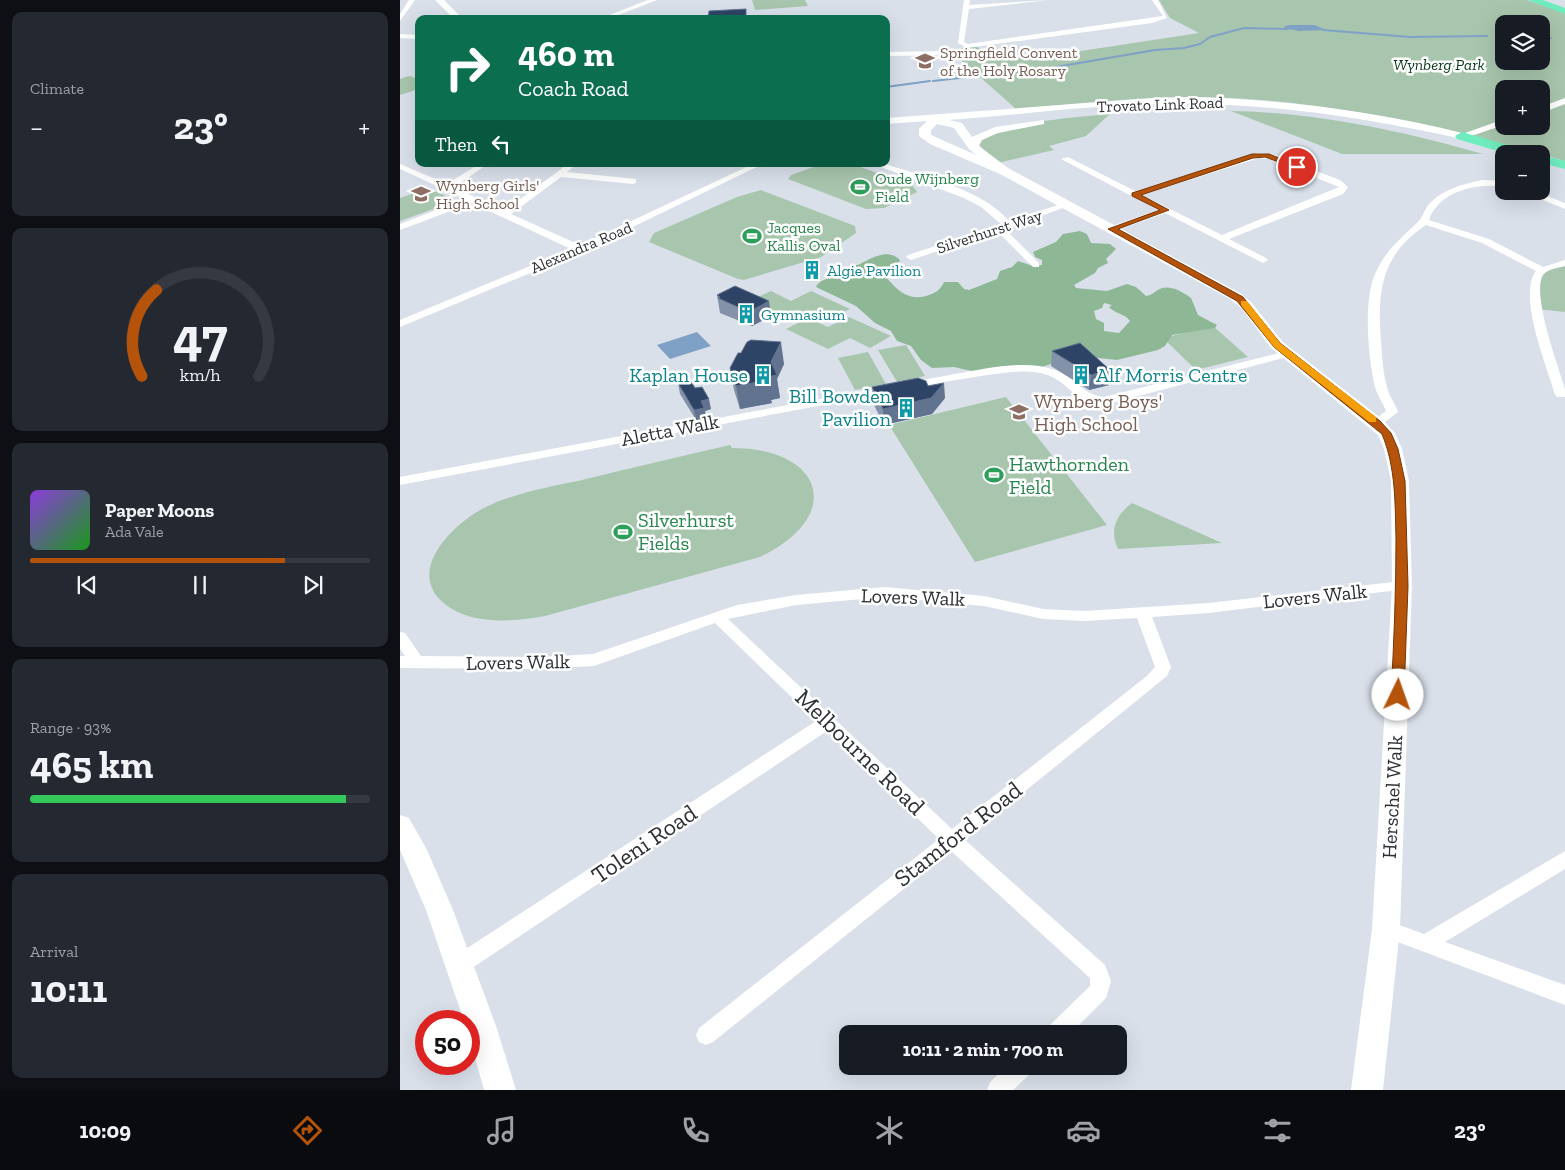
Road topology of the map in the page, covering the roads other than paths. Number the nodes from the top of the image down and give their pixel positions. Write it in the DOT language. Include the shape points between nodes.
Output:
graph roads {
  1 [pos="412,0"];
  2 [pos="439,0"];
  3 [pos="654,0"];
  4 [pos="1046,0"];
  5 [pos="1155,0"];
  6 [pos="1533,0"];
  7 [pos="966,3"];
  8 [pos="1559,6"];
  9 [pos="455,15"];
  10 [pos="613,15"];
  11 [pos="401,17"];
  12 [pos="400,36"];
  13 [pos="415,37"];
  14 [pos="951,53"];
  15 [pos="890,54"];
  16 [pos="1565,101"];
  17 [pos="1550,107"];
  18 [pos="978,115"];
  19 [pos="1057,117"];
  20 [pos="935,120"];
  21 [pos="890,122"];
  22 [pos="890,122"];
  23 [pos="1495,125"];
  24 [pos="961,128"];
  25 [pos="890,129"];
  26 [pos="925,133"];
  27 [pos="1459,136"];
  28 [pos="1495,146"];
  29 [pos="973,147"];
  30 [pos="1495,153"];
  31 [pos="1065,159"];
  32 [pos="1550,161"];
  33 [pos="1565,165"];
  34 [pos="400,166"];
  35 [pos="479,167"];
  36 [pos="569,167"];
  37 [pos="753,167"];
  38 [pos="885,167"];
  39 [pos="1550,169"];
  40 [pos="1004,171"];
  41 [pos="1565,173"];
  42 [pos="560,174"];
  43 [pos="634,181"];
  44 [pos="1495,183"];
  45 [pos="447,188"];
  46 [pos="1135,194"];
  47 [pos="471,200"];
  48 [pos="1549,200"];
  49 [pos="1067,205"];
  50 [pos="1565,206"];
  51 [pos="1166,210"];
  52 [pos="505,214"];
  53 [pos="1424,222"];
  54 [pos="1003,226"];
  55 [pos="400,227"];
  56 [pos="1112,229"];
  57 [pos="1223,238"];
  58 [pos="580,249"];
  59 [pos="911,257"];
  60 [pos="1263,260"];
  61 [pos="1565,263"];
  62 [pos="1036,264"];
  63 [pos="1542,270"];
  64 [pos="400,324"];
  65 [pos="1288,354"];
  66 [pos="1560,395"];
  67 [pos="1376,423"];
  68 [pos="400,481"];
  69 [pos="1402,586"];
  70 [pos="1143,613"];
  71 [pos="716,616"];
  72 [pos="400,637"];
  73 [pos="400,662"];
  74 [pos="417,662"];
  75 [pos="828,722"];
  76 [pos="400,826"];
  77 [pos="951,839"];
  78 [pos="1565,859"];
  79 [pos="1386,928"];
  80 [pos="1426,943"];
  81 [pos="459,965"];
  82 [pos="1565,995"];
  83 [pos="1064,1025"];
  84 [pos="706,1035"];
  85 [pos="1013,1075"];
  86 [pos="500,1090"];
  87 [pos="998,1090"];
  88 [pos="1368,1090"];
  1 -- 11 [label="street"];
  2 -- 9 [label="main road"];
  3 -- 10 [label="street"];
  4 -- 7 [label="street"];
  5 -- 7 [label="street" via="1164,16 972,46 961,43"];
  6 -- 8 [label="highway"];
  12 -- 13 [label="street"];
  14 -- 15 [label="street"];
  16 -- 17 [label="street"];
  18 -- 20 [label="main road"];
  18 -- 22 [label="main road, Trovato Link Road"];
  18 -- 27 [label="main road, Trovato Link Road" via="1202,100 1329,111"];
  19 -- 24 [label="main road, Trovato Link Road"];
  19 -- 27 [label="main road, Trovato Link Road" via="1150,108 1220,107 1338,119 1434,138"];
  19 -- 29 [label="main road" via="988,132 976,138"];
  20 -- 21 [label="main road"];
  20 -- 24 [label="main road"];
  20 -- 26 [label="main road"];
  23 -- 27 [label="street"];
  24 -- 26 [label="main road, Trovato Link Road"];
  24 -- 29 [label="main road, Herschel Walk"];
  25 -- 26 [label="main road, Trovato Link Road"];
  26 -- 40 [label="main road, Herschel Walk" via="934,142"];
  27 -- 28 [label="highway"];
  27 -- 30 [label="highway"];
  29 -- 40 [label="main road, Herschel Walk"];
  31 -- 46 [label="street"];
  32 -- 33 [label="highway"];
  34 -- 45 [label="street"];
  35 -- 45 [label="street"];
  36 -- 42 [label="street"];
  37 -- 58 [label="street, Alexandra Road"];
  38 -- 54 [label="street" via="979,202 1000,214"];
  39 -- 41 [label="highway"];
  40 -- 49 [label="main road, Herschel Walk"];
  42 -- 43 [label="street"];
  42 -- 52 [label="street"];
  44 -- 53 [label="street" via="1478,182 1444,197 1431,206"];
  45 -- 47 [label="street"];
  46 -- 51 [label="street"];
  46 -- 57 [label="street" via="1259,155 1344,187 1340,192"];
  47 -- 52 [label="street"];
  47 -- 55 [label="street"];
  48 -- 50 [label="street"];
  49 -- 54 [label="street, Silverhurst Way"];
  49 -- 56 [label="main road, Herschel Walk"];
  51 -- 56 [label="street"];
  51 -- 57 [label="street"];
  52 -- 58 [label="street"];
  53 -- 63 [label="street" via="1458,232 1526,260"];
  53 -- 67 [label="street" via="1404,238 1376,281 1374,307 1379,373 1392,412"];
  54 -- 59 [label="street, Silverhurst Way"];
  54 -- 62 [label="street"];
  56 -- 65 [label="main road, Herschel Walk" via="1240,299 1273,342"];
  57 -- 60 [label="street"];
  58 -- 64 [label="street, Alexandra Road"];
  61 -- 63 [label="street"];
  63 -- 66 [label="street" via="1536,278 1536,311"];
  65 -- 67 [label="main road, Herschel Walk"];
  65 -- 68 [label="street, Aletta Walk" via="1104,402 1079,395 1059,376 1042,370 940,379"];
  67 -- 69 [label="main road, Herschel Walk" via="1386,433 1393,449 1400,481"];
  69 -- 70 [label="street, Lovers Walk"];
  69 -- 79 [label="main road, Herschel Walk"];
  70 -- 71 [label="street, Lovers Walk" via="1043,614 984,600 885,592 796,600"];
  70 -- 77 [label="street, Stamford Road" via="1161,660 1161,672"];
  71 -- 74 [label="street, Lovers Walk" via="594,660"];
  71 -- 75 [label="street, Melbourne Road"];
  72 -- 74 [label="street"];
  73 -- 74 [label="street, Lovers Walk"];
  75 -- 77 [label="street, Melbourne Road"];
  75 -- 81 [label="street, Toleni Road"];
  76 -- 81 [label="main road" via="421,865"];
  77 -- 83 [label="street, Melbourne Road" via="1098,972 1101,981 1099,991"];
  77 -- 84 [label="street, Stamford Road"];
  78 -- 80 [label="street"];
  79 -- 80 [label="street"];
  79 -- 88 [label="main road, Herschel Walk"];
  80 -- 82 [label="street"];
  81 -- 86 [label="main road"];
  85 -- 87 [label="street"];
}
